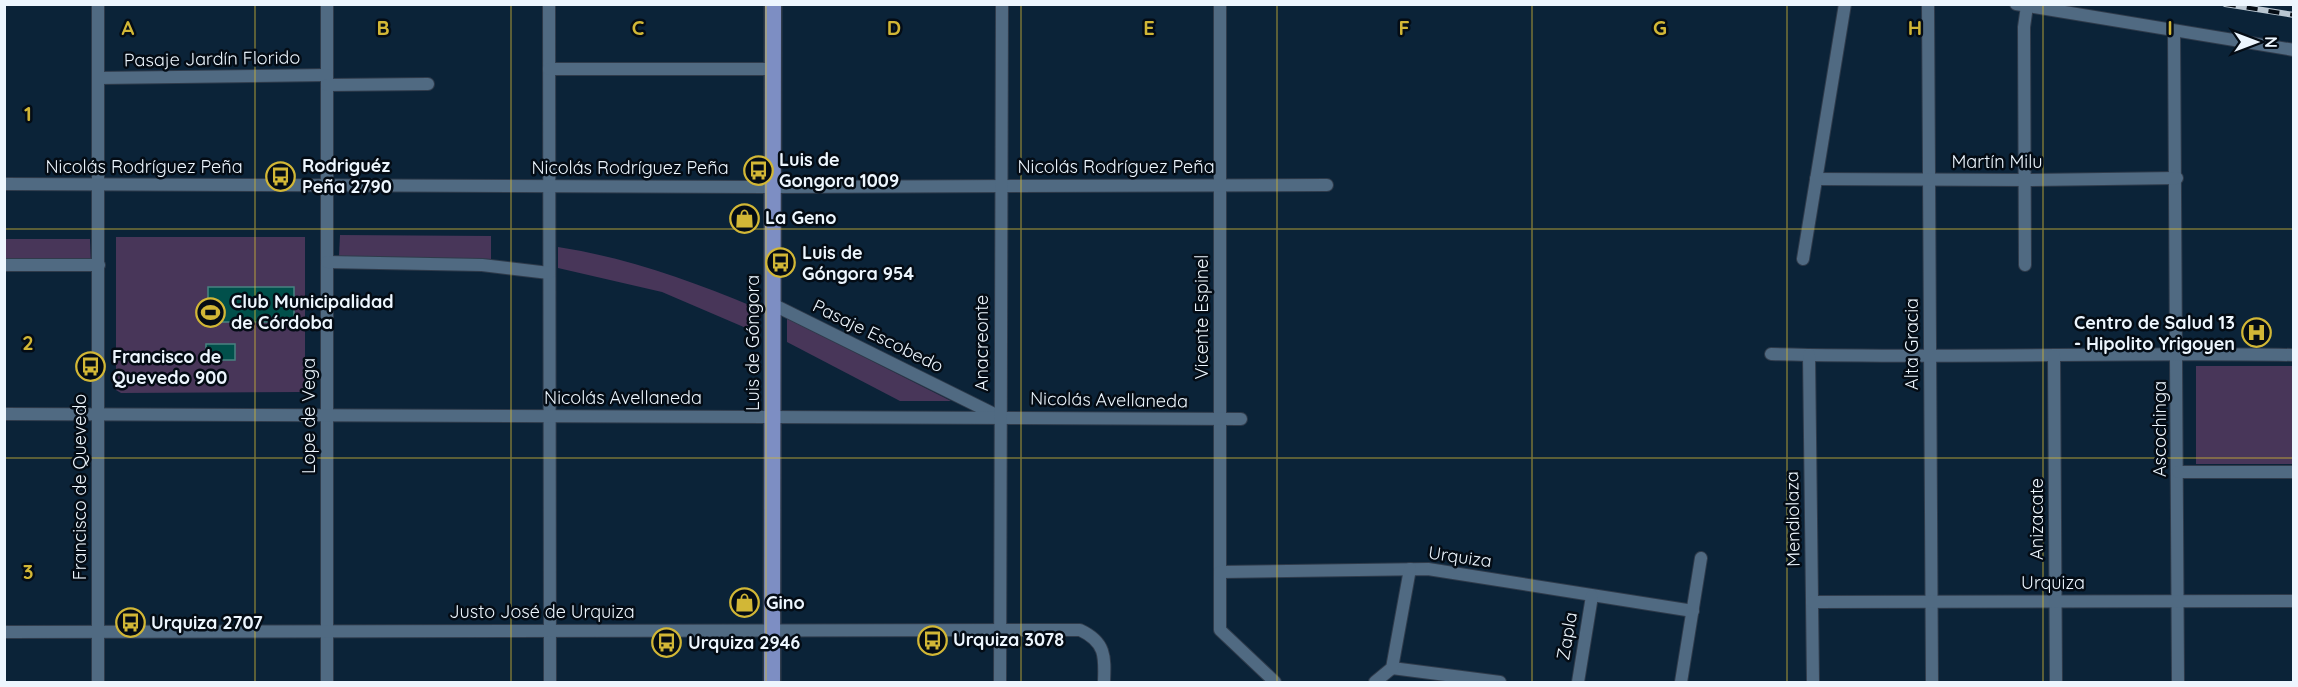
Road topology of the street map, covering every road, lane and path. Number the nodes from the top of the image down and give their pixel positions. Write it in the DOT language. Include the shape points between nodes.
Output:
graph roads {
  1 [pos="98,4"];
  2 [pos="327,4"];
  3 [pos="549,4"];
  4 [pos="773,4"];
  5 [pos="1002,4"];
  6 [pos="1220,4"];
  7 [pos="1845,4"];
  8 [pos="1928,4"];
  9 [pos="2022,5"];
  10 [pos="2174,31"];
  11 [pos="2294,50"];
  12 [pos="549,69"];
  13 [pos="773,69"];
  14 [pos="98,78"];
  15 [pos="327,80"];
  16 [pos="428,84"];
  17 [pos="2176,178"];
  18 [pos="1816,179"];
  19 [pos="1930,180"];
  20 [pos="2026,180"];
  21 [pos="4,184"];
  22 [pos="98,184"];
  23 [pos="327,185"];
  24 [pos="1220,185"];
  25 [pos="1327,185"];
  26 [pos="549,186"];
  27 [pos="1001,186"];
  28 [pos="773,187"];
  29 [pos="1803,259"];
  30 [pos="327,262"];
  31 [pos="4,265"];
  32 [pos="99,265"];
  33 [pos="2025,265"];
  34 [pos="549,273"];
  35 [pos="772,304"];
  36 [pos="2177,353"];
  37 [pos="1771,354"];
  38 [pos="1930,354"];
  39 [pos="1809,355"];
  40 [pos="2294,355"];
  41 [pos="2054,356"];
  42 [pos="4,414"];
  43 [pos="99,414"];
  44 [pos="327,415"];
  45 [pos="549,416"];
  46 [pos="772,416"];
  47 [pos="1000,417"];
  48 [pos="1220,419"];
  49 [pos="1241,419"];
  50 [pos="2178,472"];
  51 [pos="2294,472"];
  52 [pos="1701,558"];
  53 [pos="1410,568"];
  54 [pos="1220,572"];
  55 [pos="1592,596"];
  56 [pos="1931,601"];
  57 [pos="2055,601"];
  58 [pos="2178,601"];
  59 [pos="2294,601"];
  60 [pos="1812,602"];
  61 [pos="1693,611"];
  62 [pos="772,629"];
  63 [pos="1000,629"];
  64 [pos="550,630"];
  65 [pos="327,631"];
  66 [pos="4,632"];
  67 [pos="98,632"];
  68 [pos="1392,668"];
  69 [pos="1269,680"];
  70 [pos="98,682"];
  71 [pos="327,682"];
  72 [pos="550,682"];
  73 [pos="772,682"];
  74 [pos="1000,682"];
  75 [pos="1104,682"];
  76 [pos="1375,682"];
  77 [pos="1500,682"];
  78 [pos="1578,682"];
  79 [pos="1681,682"];
  80 [pos="1813,682"];
  81 [pos="1932,682"];
  82 [pos="2056,682"];
  83 [pos="2178,682"];
  1 -- 14 [label="street, Francisco de Quevedo"];
  2 -- 15 [label="street, Lope de Vega"];
  3 -- 12 [label="street"];
  4 -- 13 [label="main road, Luis de Góngora"];
  5 -- 27 [label="street, Anacreonte"];
  6 -- 24 [label="street, Vicente Espinel"];
  7 -- 18 [label="street"];
  8 -- 19 [label="street, Alta Gracia"];
  9 -- 10 [label="street"];
  9 -- 20 [label="street"];
  10 -- 11 [label="street"];
  10 -- 17 [label="street, Ascochinga"];
  12 -- 13 [label="street"];
  12 -- 26 [label="street"];
  13 -- 28 [label="main road, Luis de Góngora"];
  14 -- 15 [label="street, Pasaje Jardín Florido"];
  14 -- 22 [label="street, Francisco de Quevedo"];
  15 -- 16 [label="street, Pasaje Jardín Florido"];
  15 -- 23 [label="street, Lope de Vega"];
  17 -- 20 [label="street, Martín Milu"];
  17 -- 36 [label="street, Ascochinga"];
  18 -- 19 [label="street, Martín Milu"];
  18 -- 29 [label="street"];
  19 -- 20 [label="street, Martín Milu"];
  19 -- 38 [label="street, Alta Gracia"];
  20 -- 33 [label="street"];
  21 -- 22 [label="street, Nicolás Rodríguez Peña"];
  22 -- 23 [label="street, Nicolás Rodríguez Peña"];
  22 -- 32 [label="street, Francisco de Quevedo"];
  23 -- 26 [label="street, Nicolás Rodríguez Peña"];
  23 -- 30 [label="street, Lope de Vega"];
  24 -- 25 [label="street, Nicolás Rodríguez Peña"];
  24 -- 27 [label="street, Nicolás Rodríguez Peña"];
  24 -- 48 [label="street, Vicente Espinel"];
  26 -- 28 [label="street, Nicolás Rodríguez Peña"];
  26 -- 34 [label="street"];
  27 -- 28 [label="street, Nicolás Rodríguez Peña"];
  27 -- 47 [label="street, Anacreonte"];
  28 -- 35 [label="main road, Luis de Góngora"];
  30 -- 34 [label="street" via="482,265"];
  30 -- 44 [label="street, Lope de Vega"];
  31 -- 32 [label="street"];
  32 -- 43 [label="street, Francisco de Quevedo"];
  34 -- 45 [label="street"];
  35 -- 46 [label="main road, Luis de Góngora"];
  35 -- 47 [label="street, Pasaje Escobedo"];
  36 -- 40 [label="street"];
  36 -- 41 [label="street"];
  36 -- 50 [label="street, Ascochinga"];
  37 -- 39 [label="street"];
  38 -- 39 [label="street"];
  38 -- 41 [label="street"];
  38 -- 56 [label="street, Alta Gracia"];
  39 -- 60 [label="street, Mendiolaza"];
  41 -- 57 [label="street, Anizacate"];
  42 -- 43 [label="street, Nicolás Avellaneda"];
  43 -- 44 [label="street, Nicolás Avellaneda"];
  43 -- 67 [label="street, Francisco de Quevedo"];
  44 -- 45 [label="street, Nicolás Avellaneda"];
  44 -- 65 [label="street, Lope de Vega"];
  45 -- 46 [label="street, Nicolás Avellaneda"];
  45 -- 64 [label="street"];
  46 -- 47 [label="street, Nicolás Avellaneda"];
  46 -- 62 [label="main road, Luis de Góngora"];
  47 -- 48 [label="street, Nicolás Avellaneda"];
  47 -- 63 [label="street, Anacreonte"];
  48 -- 49 [label="street, Nicolás Avellaneda"];
  48 -- 54 [label="street, Vicente Espinel"];
  50 -- 51 [label="street"];
  50 -- 58 [label="street, Ascochinga"];
  52 -- 61 [label="street"];
  53 -- 54 [label="street, Urquiza"];
  53 -- 55 [label="street, Urquiza"];
  53 -- 68 [label="street"];
  54 -- 69 [label="street, Vicente Espinel" via="1220,630"];
  55 -- 61 [label="street, Urquiza"];
  55 -- 78 [label="street, Zapla"];
  56 -- 57 [label="street, Urquiza"];
  56 -- 60 [label="street, Urquiza"];
  56 -- 81 [label="street, Alta Gracia"];
  57 -- 58 [label="street, Urquiza"];
  57 -- 82 [label="street, Anizacate"];
  58 -- 59 [label="street, Urquiza"];
  58 -- 83 [label="street, Ascochinga"];
  60 -- 80 [label="street, Mendiolaza"];
  61 -- 79 [label="street"];
  62 -- 63 [label="street, Justo José de Urquiza"];
  62 -- 64 [label="street, Justo José de Urquiza"];
  62 -- 73 [label="main road, Luis de Góngora"];
  63 -- 74 [label="street, Anacreonte"];
  63 -- 75 [label="street, Justo José de Urquiza" via="1080,630 1092,636 1105,657"];
  64 -- 65 [label="street, Justo José de Urquiza"];
  64 -- 72 [label="street"];
  65 -- 67 [label="street, Justo José de Urquiza"];
  65 -- 71 [label="street, Lope de Vega"];
  66 -- 67 [label="street, Justo José de Urquiza"];
  67 -- 70 [label="street, Francisco de Quevedo"];
  68 -- 76 [label="street"];
  68 -- 77 [label="street"];
}
